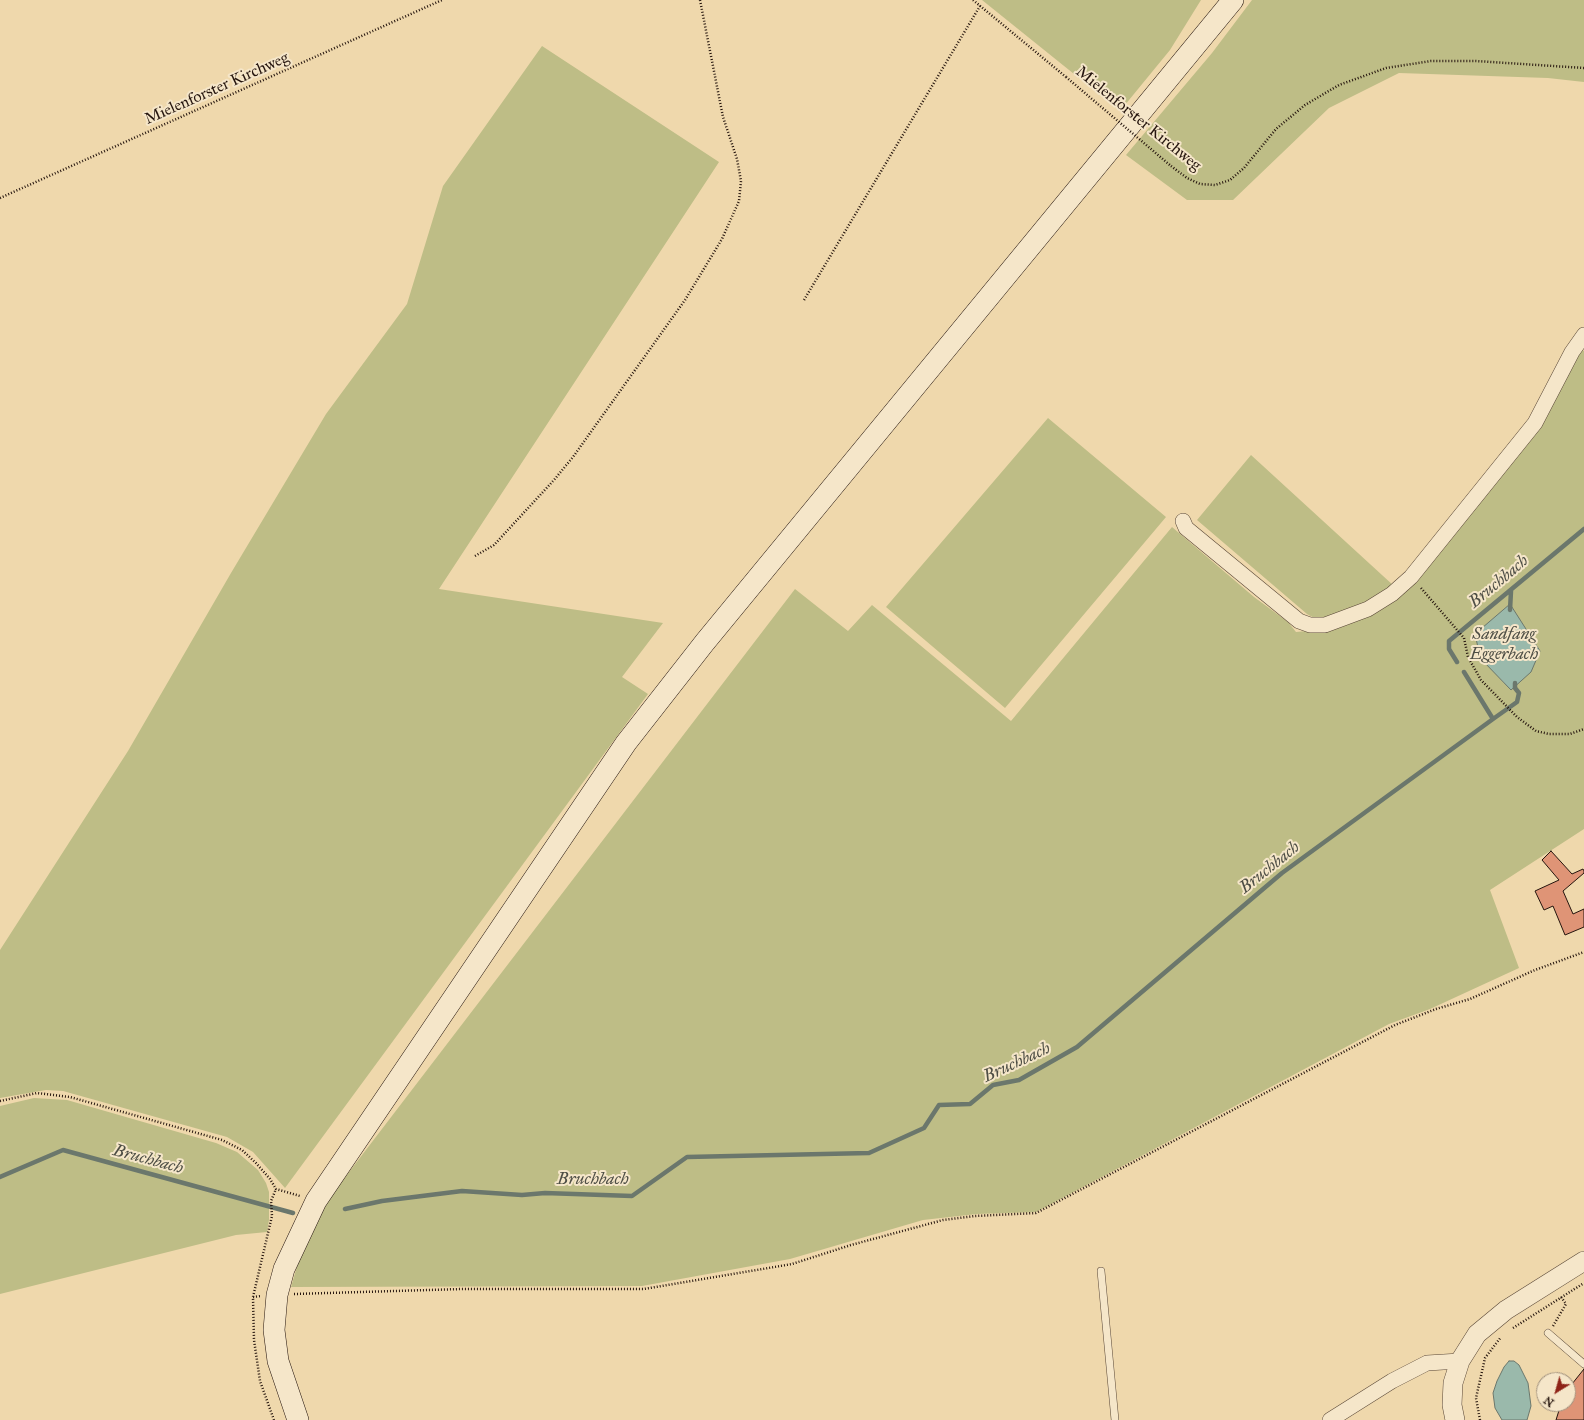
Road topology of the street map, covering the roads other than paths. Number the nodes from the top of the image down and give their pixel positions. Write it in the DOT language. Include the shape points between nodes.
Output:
graph roads {
  1 [pos="1222,0"];
  2 [pos="1233,0"];
  3 [pos="1198,43"];
  4 [pos="1584,335"];
  5 [pos="1183,521"];
  6 [pos="1584,1262"];
  7 [pos="1102,1272"];
  8 [pos="1548,1333"];
  9 [pos="1460,1361"];
  10 [pos="1584,1364"];
  11 [pos="298,1420"];
  12 [pos="1115,1420"];
  13 [pos="1330,1420"];
  14 [pos="1455,1420"];
  1 -- 3 [label="main road"];
  2 -- 3 [label="main road"];
  3 -- 11 [label="main road" via="705,642 626,743 316,1201 284,1269 274,1330 278,1362"];
  4 -- 5 [label="street" via="1572,352 1536,423 1410,577 1392,594 1368,609 1325,625 1310,625 1299,621 1186,528"];
  6 -- 9 [label="street" via="1487,1324 1477,1334"];
  7 -- 12 [label="lane"];
  8 -- 10 [label="lane"];
  9 -- 13 [label="street" via="1427,1363 1392,1381"];
  9 -- 14 [label="street" via="1453,1383 1452,1405"];
}
